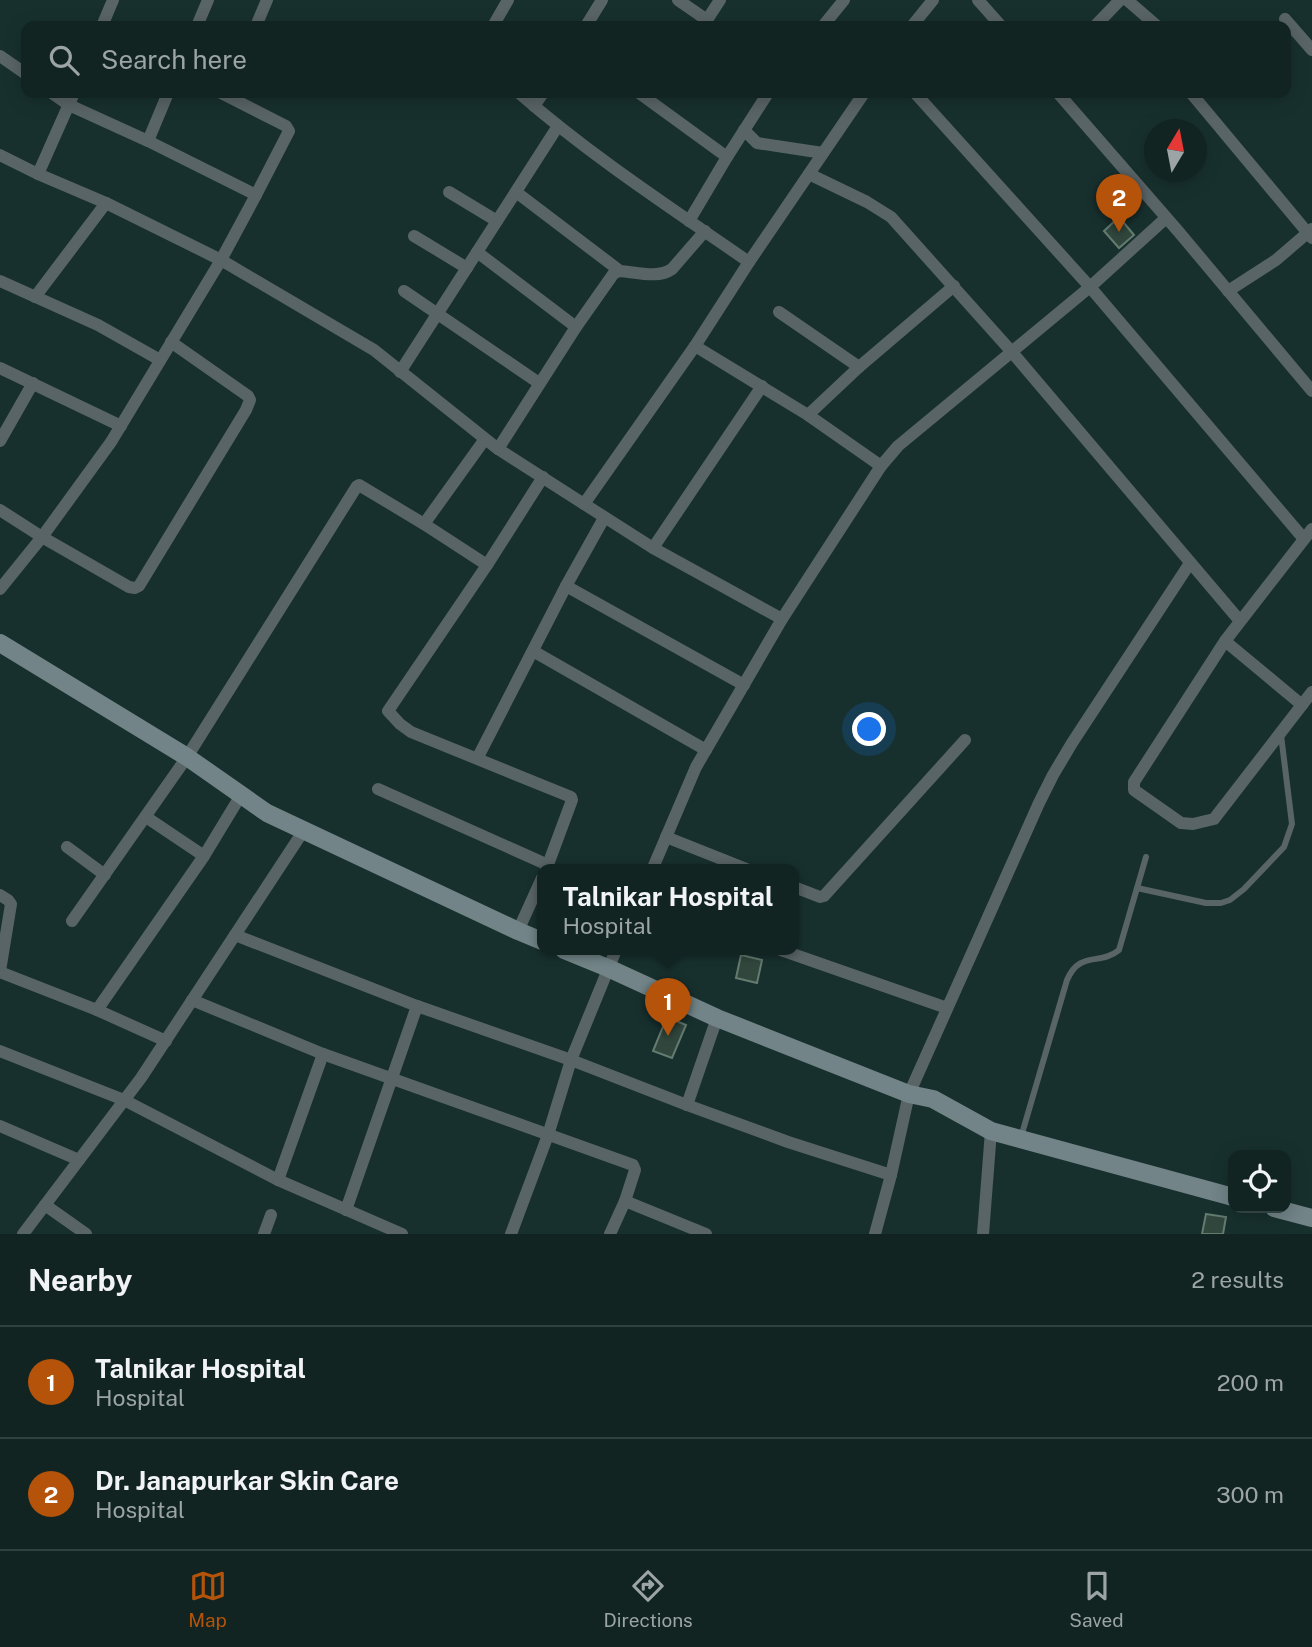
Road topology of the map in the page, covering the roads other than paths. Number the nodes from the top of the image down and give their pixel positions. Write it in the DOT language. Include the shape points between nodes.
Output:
graph roads {
  1 [pos="113,0"];
  2 [pos="208,0"];
  3 [pos="267,0"];
  4 [pos="508,0"];
  5 [pos="602,0"];
  6 [pos="678,0"];
  7 [pos="720,0"];
  8 [pos="844,0"];
  9 [pos="933,0"];
  10 [pos="1120,0"];
  11 [pos="1127,0"];
  12 [pos="980,1"];
  13 [pos="104,21"];
  14 [pos="199,21"];
  15 [pos="258,21"];
  16 [pos="496,21"];
  17 [pos="589,21"];
  18 [pos="703,21"];
  19 [pos="706,21"];
  20 [pos="827,21"];
  21 [pos="916,21"];
  22 [pos="996,21"];
  23 [pos="1100,21"];
  24 [pos="1151,21"];
  25 [pos="1291,26"];
  26 [pos="1312,50"];
  27 [pos="0,56"];
  28 [pos="21,71"];
  29 [pos="166,98"];
  30 [pos="233,98"];
  31 [pos="525,98"];
  32 [pos="540,98"];
  33 [pos="656,98"];
  34 [pos="765,98"];
  35 [pos="861,98"];
  36 [pos="920,98"];
  37 [pos="1062,98"];
  38 [pos="1195,98"];
  39 [pos="71,99"];
  40 [pos="534,106"];
  41 [pos="558,126"];
  42 [pos="744,130"];
  43 [pos="148,141"];
  44 [pos="823,153"];
  45 [pos="0,155"];
  46 [pos="727,157"];
  47 [pos="38,174"];
  48 [pos="808,174"];
  49 [pos="516,191"];
  50 [pos="449,192"];
  51 [pos="256,195"];
  52 [pos="106,203"];
  53 [pos="1166,218"];
  54 [pos="689,220"];
  55 [pos="497,221"];
  56 [pos="705,231"];
  57 [pos="1310,234"];
  58 [pos="414,236"];
  59 [pos="477,252"];
  60 [pos="221,260"];
  61 [pos="750,262"];
  62 [pos="467,268"];
  63 [pos="620,271"];
  64 [pos="0,281"];
  65 [pos="954,286"];
  66 [pos="1090,287"];
  67 [pos="404,290"];
  68 [pos="1228,291"];
  69 [pos="35,297"];
  70 [pos="779,312"];
  71 [pos="437,314"];
  72 [pos="576,327"];
  73 [pos="171,342"];
  74 [pos="695,346"];
  75 [pos="1011,351"];
  76 [pos="160,360"];
  77 [pos="859,367"];
  78 [pos="0,368"];
  79 [pos="400,372"];
  80 [pos="33,383"];
  81 [pos="539,383"];
  82 [pos="762,386"];
  83 [pos="1312,391"];
  84 [pos="808,415"];
  85 [pos="121,426"];
  86 [pos="485,439"];
  87 [pos="0,441"];
  88 [pos="498,449"];
  89 [pos="881,466"];
  90 [pos="543,477"];
  91 [pos="584,504"];
  92 [pos="0,510"];
  93 [pos="604,518"];
  94 [pos="424,524"];
  95 [pos="1308,534"];
  96 [pos="42,537"];
  97 [pos="653,548"];
  98 [pos="1190,563"];
  99 [pos="486,565"];
  100 [pos="566,586"];
  101 [pos="0,589"];
  102 [pos="782,619"];
  103 [pos="1240,621"];
  104 [pos="1225,641"];
  105 [pos="0,643"];
  106 [pos="533,651"];
  107 [pos="744,685"];
  108 [pos="1312,692"];
  109 [pos="1302,705"];
  110 [pos="1281,733"];
  111 [pos="965,740"];
  112 [pos="706,750"];
  113 [pos="187,757"];
  114 [pos="478,758"];
  115 [pos="379,789"];
  116 [pos="242,794"];
  117 [pos="146,817"];
  118 [pos="304,830"];
  119 [pos="666,838"];
  120 [pos="67,847"];
  121 [pos="204,856"];
  122 [pos="1146,857"];
  123 [pos="538,864"];
  124 [pos="548,864"];
  125 [pos="655,864"];
  126 [pos="733,864"];
  127 [pos="105,874"];
  128 [pos="1137,888"];
  129 [pos="537,889"];
  130 [pos="799,889"];
  131 [pos="0,895"];
  132 [pos="72,921"];
  133 [pos="518,932"];
  134 [pos="235,935"];
  135 [pos="537,939"];
  136 [pos="576,955"];
  137 [pos="614,955"];
  138 [pos="795,955"];
  139 [pos="608,968"];
  140 [pos="0,972"];
  141 [pos="192,1000"];
  142 [pos="417,1006"];
  143 [pos="947,1008"];
  144 [pos="97,1010"];
  145 [pos="717,1018"];
  146 [pos="166,1041"];
  147 [pos="0,1051"];
  148 [pos="323,1054"];
  149 [pos="571,1060"];
  150 [pos="391,1078"];
  151 [pos="909,1094"];
  152 [pos="124,1100"];
  153 [pos="687,1105"];
  154 [pos="0,1126"];
  155 [pos="991,1131"];
  156 [pos="548,1135"];
  157 [pos="1020,1139"];
  158 [pos="79,1160"];
  159 [pos="891,1175"];
  160 [pos="278,1180"];
  161 [pos="1228,1196"];
  162 [pos="625,1201"];
  163 [pos="45,1205"];
  164 [pos="346,1210"];
  165 [pos="1291,1212"];
  166 [pos="271,1215"];
  167 [pos="1312,1218"];
  168 [pos="23,1234"];
  169 [pos="86,1234"];
  170 [pos="264,1234"];
  171 [pos="402,1234"];
  172 [pos="511,1234"];
  173 [pos="610,1234"];
  174 [pos="706,1234"];
  175 [pos="875,1234"];
  176 [pos="983,1234"];
  1 -- 13 [label="street"];
  2 -- 14 [label="street"];
  3 -- 15 [label="street"];
  4 -- 16 [label="street"];
  5 -- 17 [label="street"];
  6 -- 18 [label="street"];
  7 -- 19 [label="street"];
  8 -- 20 [label="street"];
  9 -- 21 [label="street"];
  10 -- 23 [label="street"];
  11 -- 24 [label="street"];
  12 -- 22 [label="street"];
  25 -- 26 [label="street"];
  27 -- 28 [label="street"];
  29 -- 43 [label="street"];
  30 -- 51 [label="street" via="288,129"];
  31 -- 40 [label="street"];
  32 -- 40 [label="street"];
  33 -- 46 [label="street"];
  34 -- 42 [label="street"];
  35 -- 44 [label="street"];
  36 -- 66 [label="street"];
  37 -- 53 [label="street"];
  38 -- 57 [label="street"];
  39 -- 43 [label="street"];
  39 -- 47 [label="street"];
  40 -- 41 [label="street"];
  41 -- 49 [label="street"];
  41 -- 54 [label="street"];
  42 -- 44 [label="street" via="757,143"];
  42 -- 46 [label="street"];
  43 -- 51 [label="street"];
  44 -- 48 [label="street"];
  45 -- 47 [label="street"];
  46 -- 54 [label="street"];
  47 -- 52 [label="street"];
  48 -- 61 [label="street"];
  48 -- 65 [label="street" via="885,212"];
  49 -- 55 [label="street"];
  49 -- 63 [label="street"];
  50 -- 55 [label="street"];
  51 -- 60 [label="street"];
  52 -- 60 [label="street"];
  52 -- 69 [label="street"];
  53 -- 66 [label="street"];
  53 -- 68 [label="street"];
  54 -- 56 [label="street"];
  55 -- 59 [label="street"];
  56 -- 61 [label="street"];
  56 -- 63 [label="street" via="666,273"];
  57 -- 68 [label="street"];
  58 -- 62 [label="street"];
  59 -- 62 [label="street"];
  59 -- 72 [label="street"];
  60 -- 73 [label="street"];
  60 -- 79 [label="street" via="374,350"];
  61 -- 74 [label="street"];
  62 -- 71 [label="street"];
  63 -- 72 [label="street"];
  64 -- 69 [label="street"];
  65 -- 75 [label="street"];
  65 -- 77 [label="street"];
  66 -- 75 [label="street"];
  66 -- 95 [label="street"];
  67 -- 71 [label="street"];
  68 -- 83 [label="street"];
  69 -- 76 [label="street"];
  70 -- 77 [label="street"];
  71 -- 79 [label="street"];
  71 -- 81 [label="street"];
  72 -- 81 [label="street"];
  73 -- 76 [label="street"];
  73 -- 96 [label="street" via="248,396 250,402 139,586 129,587"];
  74 -- 82 [label="street"];
  74 -- 91 [label="street"];
  75 -- 89 [label="street" via="898,446"];
  75 -- 98 [label="street"];
  76 -- 85 [label="street"];
  77 -- 84 [label="street"];
  78 -- 80 [label="street"];
  79 -- 86 [label="street"];
  80 -- 85 [label="street"];
  80 -- 87 [label="street"];
  81 -- 88 [label="street"];
  82 -- 84 [label="street"];
  82 -- 97 [label="street"];
  84 -- 89 [label="street"];
  85 -- 96 [label="street"];
  86 -- 88 [label="street"];
  86 -- 94 [label="street"];
  88 -- 90 [label="street"];
  89 -- 102 [label="street"];
  90 -- 91 [label="street"];
  90 -- 99 [label="street"];
  91 -- 93 [label="street"];
  92 -- 96 [label="street"];
  93 -- 97 [label="street"];
  93 -- 100 [label="street"];
  94 -- 99 [label="street"];
  94 -- 113 [label="street" via="357,486"];
  95 -- 103 [label="street"];
  96 -- 101 [label="street"];
  97 -- 102 [label="street"];
  98 -- 103 [label="street"];
  98 -- 143 [label="street" via="1054,775"];
  99 -- 114 [label="street" via="388,709 411,732"];
  100 -- 106 [label="street"];
  100 -- 107 [label="street"];
  102 -- 107 [label="street"];
  103 -- 104 [label="street"];
  104 -- 109 [label="street"];
  104 -- 110 [label="street" via="1134,782 1134,790 1181,822 1210,821"];
  105 -- 113 [label="street"];
  106 -- 112 [label="street"];
  106 -- 114 [label="street"];
  107 -- 112 [label="street"];
  108 -- 109 [label="street"];
  109 -- 110 [label="street"];
  110 -- 128 [label="lane" via="1292,824 1284,847 1244,889 1221,903"];
  111 -- 130 [label="street" via="824,896"];
  112 -- 119 [label="street"];
  113 -- 116 [label="street"];
  113 -- 117 [label="street"];
  114 -- 124 [label="street" via="572,798"];
  115 -- 123 [label="street"];
  116 -- 118 [label="street" via="267,813"];
  116 -- 121 [label="street"];
  117 -- 121 [label="street"];
  117 -- 127 [label="street"];
  118 -- 133 [label="street"];
  118 -- 134 [label="street"];
  119 -- 125 [label="street"];
  119 -- 126 [label="street"];
  120 -- 127 [label="street"];
  121 -- 144 [label="street"];
  122 -- 128 [label="lane"];
  127 -- 132 [label="street"];
  128 -- 157 [label="lane" via="1119,950 1085,960 1071,971"];
  129 -- 133 [label="street"];
  131 -- 140 [label="street" via="10,904"];
  133 -- 135 [label="street"];
  134 -- 141 [label="street"];
  134 -- 142 [label="street"];
  136 -- 139 [label="street"];
  137 -- 139 [label="street"];
  138 -- 143 [label="street"];
  139 -- 145 [label="street"];
  139 -- 149 [label="street"];
  140 -- 144 [label="street"];
  141 -- 146 [label="street"];
  141 -- 148 [label="street"];
  142 -- 149 [label="street"];
  142 -- 150 [label="street"];
  143 -- 151 [label="street"];
  144 -- 146 [label="street"];
  145 -- 151 [label="street"];
  145 -- 153 [label="street"];
  146 -- 152 [label="street"];
  147 -- 152 [label="street"];
  148 -- 150 [label="street"];
  148 -- 160 [label="street"];
  149 -- 153 [label="street"];
  149 -- 156 [label="street"];
  150 -- 156 [label="street"];
  150 -- 164 [label="street"];
  151 -- 155 [label="street" via="933,1099"];
  151 -- 159 [label="street"];
  152 -- 158 [label="street"];
  152 -- 160 [label="street"];
  153 -- 159 [label="street"];
  154 -- 158 [label="street"];
  155 -- 157 [label="street"];
  155 -- 176 [label="street"];
  156 -- 162 [label="street" via="634,1166"];
  156 -- 172 [label="street"];
  157 -- 161 [label="street"];
  158 -- 163 [label="street"];
  159 -- 175 [label="street"];
  160 -- 164 [label="street"];
  162 -- 173 [label="street"];
  162 -- 174 [label="street"];
  163 -- 168 [label="street"];
  163 -- 169 [label="street"];
  164 -- 171 [label="street"];
  165 -- 167 [label="street"];
  166 -- 170 [label="street"];
}
